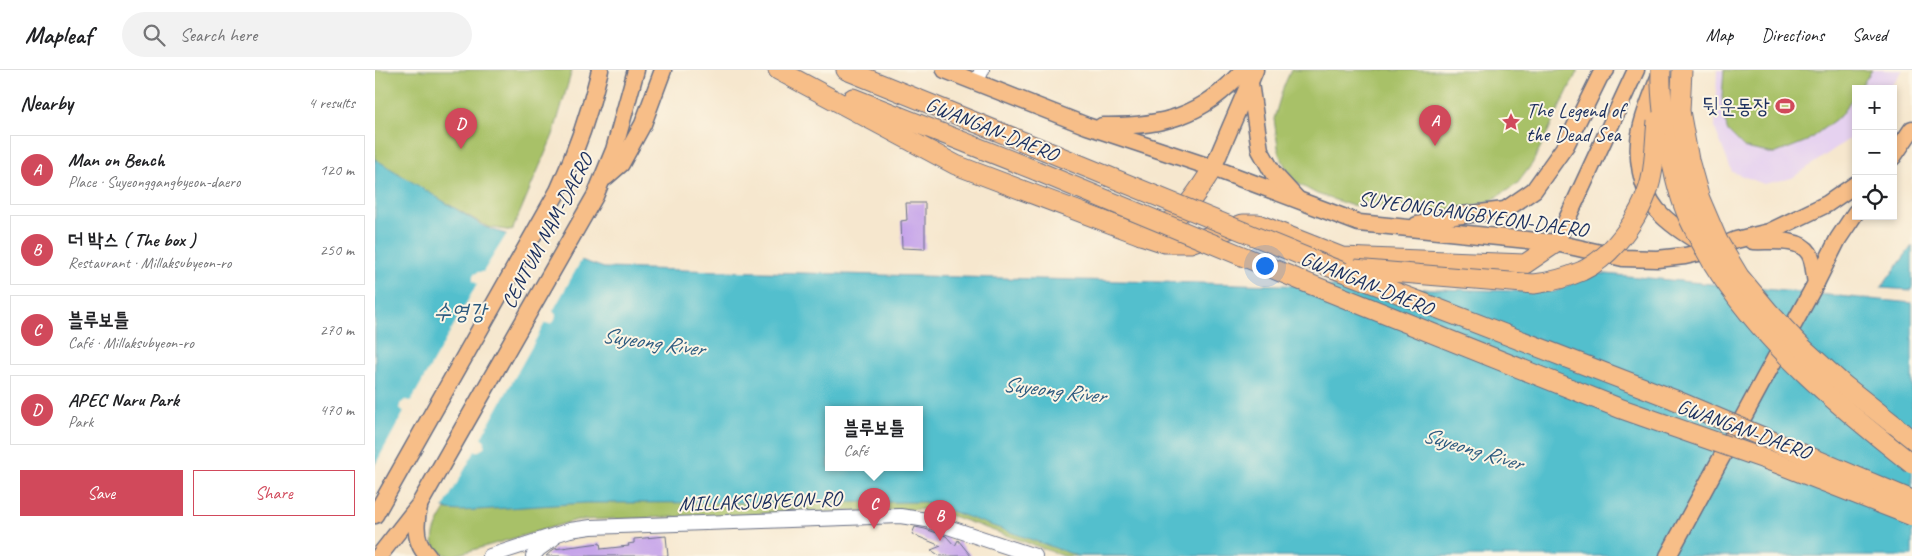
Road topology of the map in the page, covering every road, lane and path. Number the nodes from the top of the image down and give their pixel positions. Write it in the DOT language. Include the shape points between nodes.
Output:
graph roads {
  1 [pos="600,70"];
  2 [pos="636,70"];
  3 [pos="663,70"];
  4 [pos="780,70"];
  5 [pos="846,70"];
  6 [pos="945,70"];
  7 [pos="1606,70"];
  8 [pos="1624,70"];
  9 [pos="1636,70"];
  10 [pos="1642,70"];
  11 [pos="1682,70"];
  12 [pos="1249,74"];
  13 [pos="1661,74"];
  14 [pos="979,77"];
  15 [pos="1615,116"];
  16 [pos="1087,126"];
  17 [pos="1912,129"];
  18 [pos="1897,144"];
  19 [pos="1897,151"];
  20 [pos="1213,168"];
  21 [pos="602,181"];
  22 [pos="1852,187"];
  23 [pos="1298,201"];
  24 [pos="1852,218"];
  25 [pos="1407,228"];
  26 [pos="1141,235"];
  27 [pos="1736,240"];
  28 [pos="1556,243"];
  29 [pos="1712,250"];
  30 [pos="1330,267"];
  31 [pos="1816,283"];
  32 [pos="1912,441"];
  33 [pos="1912,464"];
  34 [pos="390,488"];
  35 [pos="375,500"];
  36 [pos="1912,500"];
  37 [pos="419,505"];
  38 [pos="375,514"];
  39 [pos="1912,516"];
  40 [pos="570,530"];
  41 [pos="509,552"];
  42 [pos="379,556"];
  43 [pos="428,556"];
  44 [pos="490,556"];
  45 [pos="533,556"];
  46 [pos="1035,556"];
  47 [pos="1668,556"];
  1 -- 34 [label="main road, CENTUM NAM-DAERO" via="572,161 543,219"];
  2 -- 21 [label="main road, CENTUM NAM-DAERO"];
  3 -- 21 [label="main road" via="643,124 621,164"];
  4 -- 26 [label="highway" via="956,165"];
  4 -- 39 [label="highway, GWANGAN-DAERO, bridge" via="1619,408 1776,463"];
  5 -- 30 [label="highway, GWANGAN-DAERO, bridge"];
  6 -- 14 [label="main road, SUYEONGGANGBYEON-DAERO"];
  7 -- 25 [label="main road" via="1566,145 1527,196 1505,210 1454,216"];
  8 -- 15 [label="main road"];
  9 -- 15 [label="main road"];
  10 -- 15 [label="main road"];
  11 -- 32 [label="highway, bridge" via="1680,112 1689,160 1700,199 1718,241 1739,276 1802,347"];
  12 -- 16 [label="main road" via="1233,82 1208,103 1172,119 1136,126"];
  12 -- 20 [label="main road"];
  12 -- 23 [label="main road" via="1260,150 1273,173"];
  13 -- 29 [label="main road" via="1641,129 1642,180 1656,209 1682,232"];
  13 -- 30 [label="highway, bridge" via="1652,175 1643,204 1610,251 1584,270 1558,280 1534,284"];
  13 -- 33 [label="highway, bridge" via="1663,120 1686,212 1725,283 1757,324 1821,390"];
  14 -- 16 [label="main road, SUYEONGGANGBYEON-DAERO"];
  15 -- 28 [label="main road"];
  16 -- 20 [label="main road, SUYEONGGANGBYEON-DAERO"];
  17 -- 18 [label="main road"];
  17 -- 19 [label="main road"];
  20 -- 23 [label="main road, SUYEONGGANGBYEON-DAERO"];
  20 -- 26 [label="highway" via="1176,218"];
  21 -- 37 [label="main road, CENTUM NAM-DAERO"];
  22 -- 27 [label="main road, SUYEONGGANGBYEON-DAERO" via="1796,220 1769,232"];
  23 -- 25 [label="main road, SUYEONGGANGBYEON-DAERO" via="1359,223"];
  24 -- 31 [label="main road"];
  25 -- 28 [label="main road, SUYEONGGANGBYEON-DAERO"];
  26 -- 28 [label="highway" via="1165,243 1190,243 1243,224 1258,224 1342,257 1525,264"];
  27 -- 29 [label="main road, SUYEONGGANGBYEON-DAERO"];
  27 -- 31 [label="main road" via="1802,246 1809,253"];
  28 -- 29 [label="main road, SUYEONGGANGBYEON-DAERO" via="1623,258 1685,256"];
  30 -- 36 [label="highway, GWANGAN-DAERO, bridge" via="1673,399"];
  31 -- 47 [label="main road, bridge"];
  34 -- 35 [label="main road"];
  34 -- 38 [label="main road, CENTUM NAM-DAERO"];
  37 -- 42 [label="main road, CENTUM NAM-DAERO"];
  37 -- 43 [label="main road" via="415,524 417,538"];
  40 -- 41 [label="street, MILLAKSUBYEON-RO"];
  40 -- 45 [label="street"];
  40 -- 46 [label="street, MILLAKSUBYEON-RO" via="900,516 927,520"];
  41 -- 44 [label="street, MILLAKSUBYEON-RO"];
}
